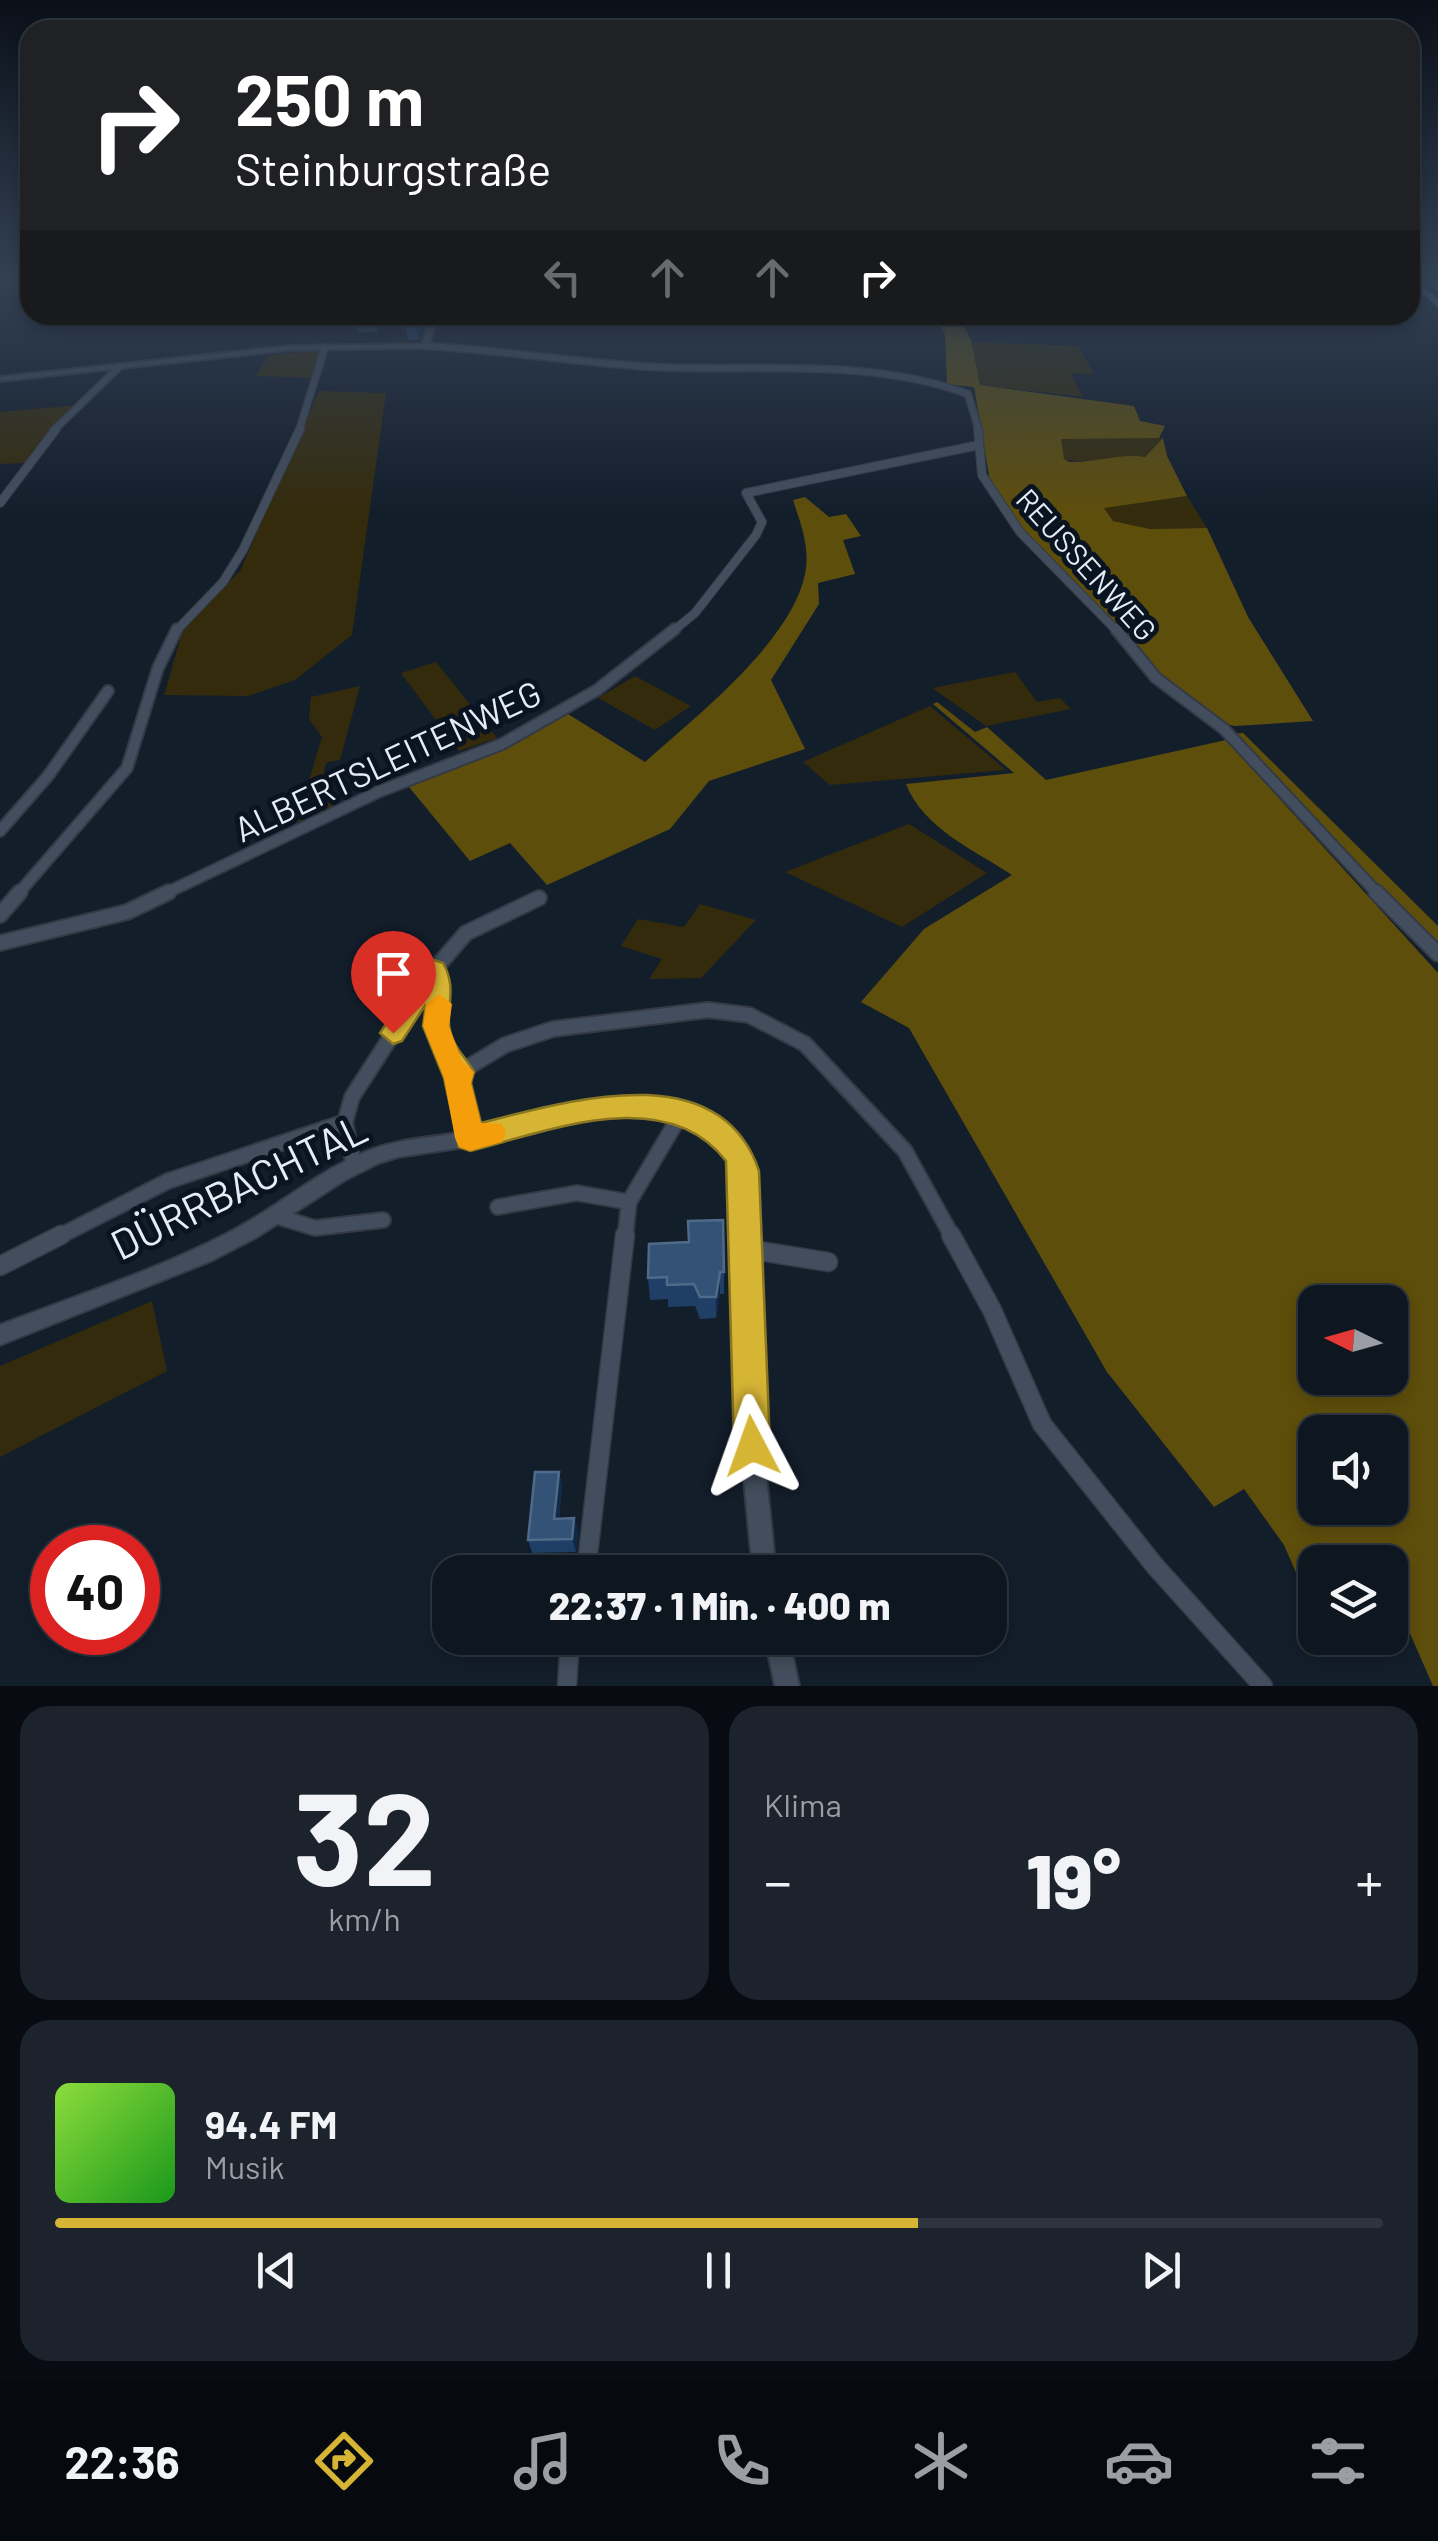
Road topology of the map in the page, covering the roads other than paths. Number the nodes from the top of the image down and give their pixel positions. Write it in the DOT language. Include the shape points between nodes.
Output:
graph roads {
  1 [pos="236,356"];
  2 [pos="323,356"];
  3 [pos="523,356"];
  4 [pos="119,367"];
  5 [pos="0,378"];
  6 [pos="979,445"];
  7 [pos="0,502"];
  8 [pos="108,692"];
  9 [pos="0,831"];
  10 [pos="539,898"];
  11 [pos="0,915"];
  12 [pos="0,943"];
  13 [pos="1438,954"];
  14 [pos="434,970"];
  15 [pos="460,1072"];
  16 [pos="681,1114"];
  17 [pos="345,1122"];
  18 [pos="470,1138"];
  19 [pos="354,1166"];
  20 [pos="629,1202"];
  21 [pos="498,1207"];
  22 [pos="279,1217"];
  23 [pos="383,1220"];
  24 [pos="748,1249"];
  25 [pos="828,1262"];
  26 [pos="0,1266"];
  27 [pos="0,1336"];
  28 [pos="588,1555"];
  29 [pos="763,1555"];
  30 [pos="569,1655"];
  31 [pos="781,1655"];
  32 [pos="566,1686"];
  33 [pos="787,1686"];
  34 [pos="1263,1686"];
  1 -- 4 [label="street"];
  2 -- 11 [label="street" via="288,458 230,572 170,639 128,768"];
  3 -- 6 [label="street, REUSSENWEG" via="628,366 826,369 925,381 968,394"];
  4 -- 5 [label="street"];
  4 -- 7 [label="street" via="47,437"];
  6 -- 12 [label="street, ALBERTSLEITENWEG" via="746,493 762,522 740,556 694,613 597,690 502,744 378,792 127,912"];
  6 -- 13 [label="street, REUSSENWEG" via="992,494 1042,556 1156,678 1224,730"];
  8 -- 9 [label="street"];
  10 -- 14 [label="street" via="466,933"];
  14 -- 15 [label="street" via="441,990 436,1026 451,1069"];
  14 -- 17 [label="street" via="352,1097"];
  15 -- 18 [label="street"];
  15 -- 34 [label="street" via="553,1028 708,1010 749,1015 805,1044 905,1151 992,1310 1042,1424 1155,1566"];
  16 -- 18 [label="street, DÜRRBACHTAL" via="628,1106"];
  16 -- 20 [label="street"];
  16 -- 24 [label="street, DÜRRBACHTAL" via="720,1130 739,1155"];
  17 -- 19 [label="street"];
  17 -- 26 [label="street" via="168,1181"];
  18 -- 19 [label="street, DÜRRBACHTAL" via="378,1155"];
  19 -- 22 [label="street, DÜRRBACHTAL"];
  20 -- 21 [label="street" via="577,1193"];
  20 -- 28 [label="street"];
  22 -- 23 [label="street" via="305,1228"];
  22 -- 27 [label="street, DÜRRBACHTAL"];
  24 -- 25 [label="street"];
  24 -- 29 [label="street, DÜRRBACHTAL" via="748,1408"];
  30 -- 32 [label="street"];
  31 -- 33 [label="street"];
}
